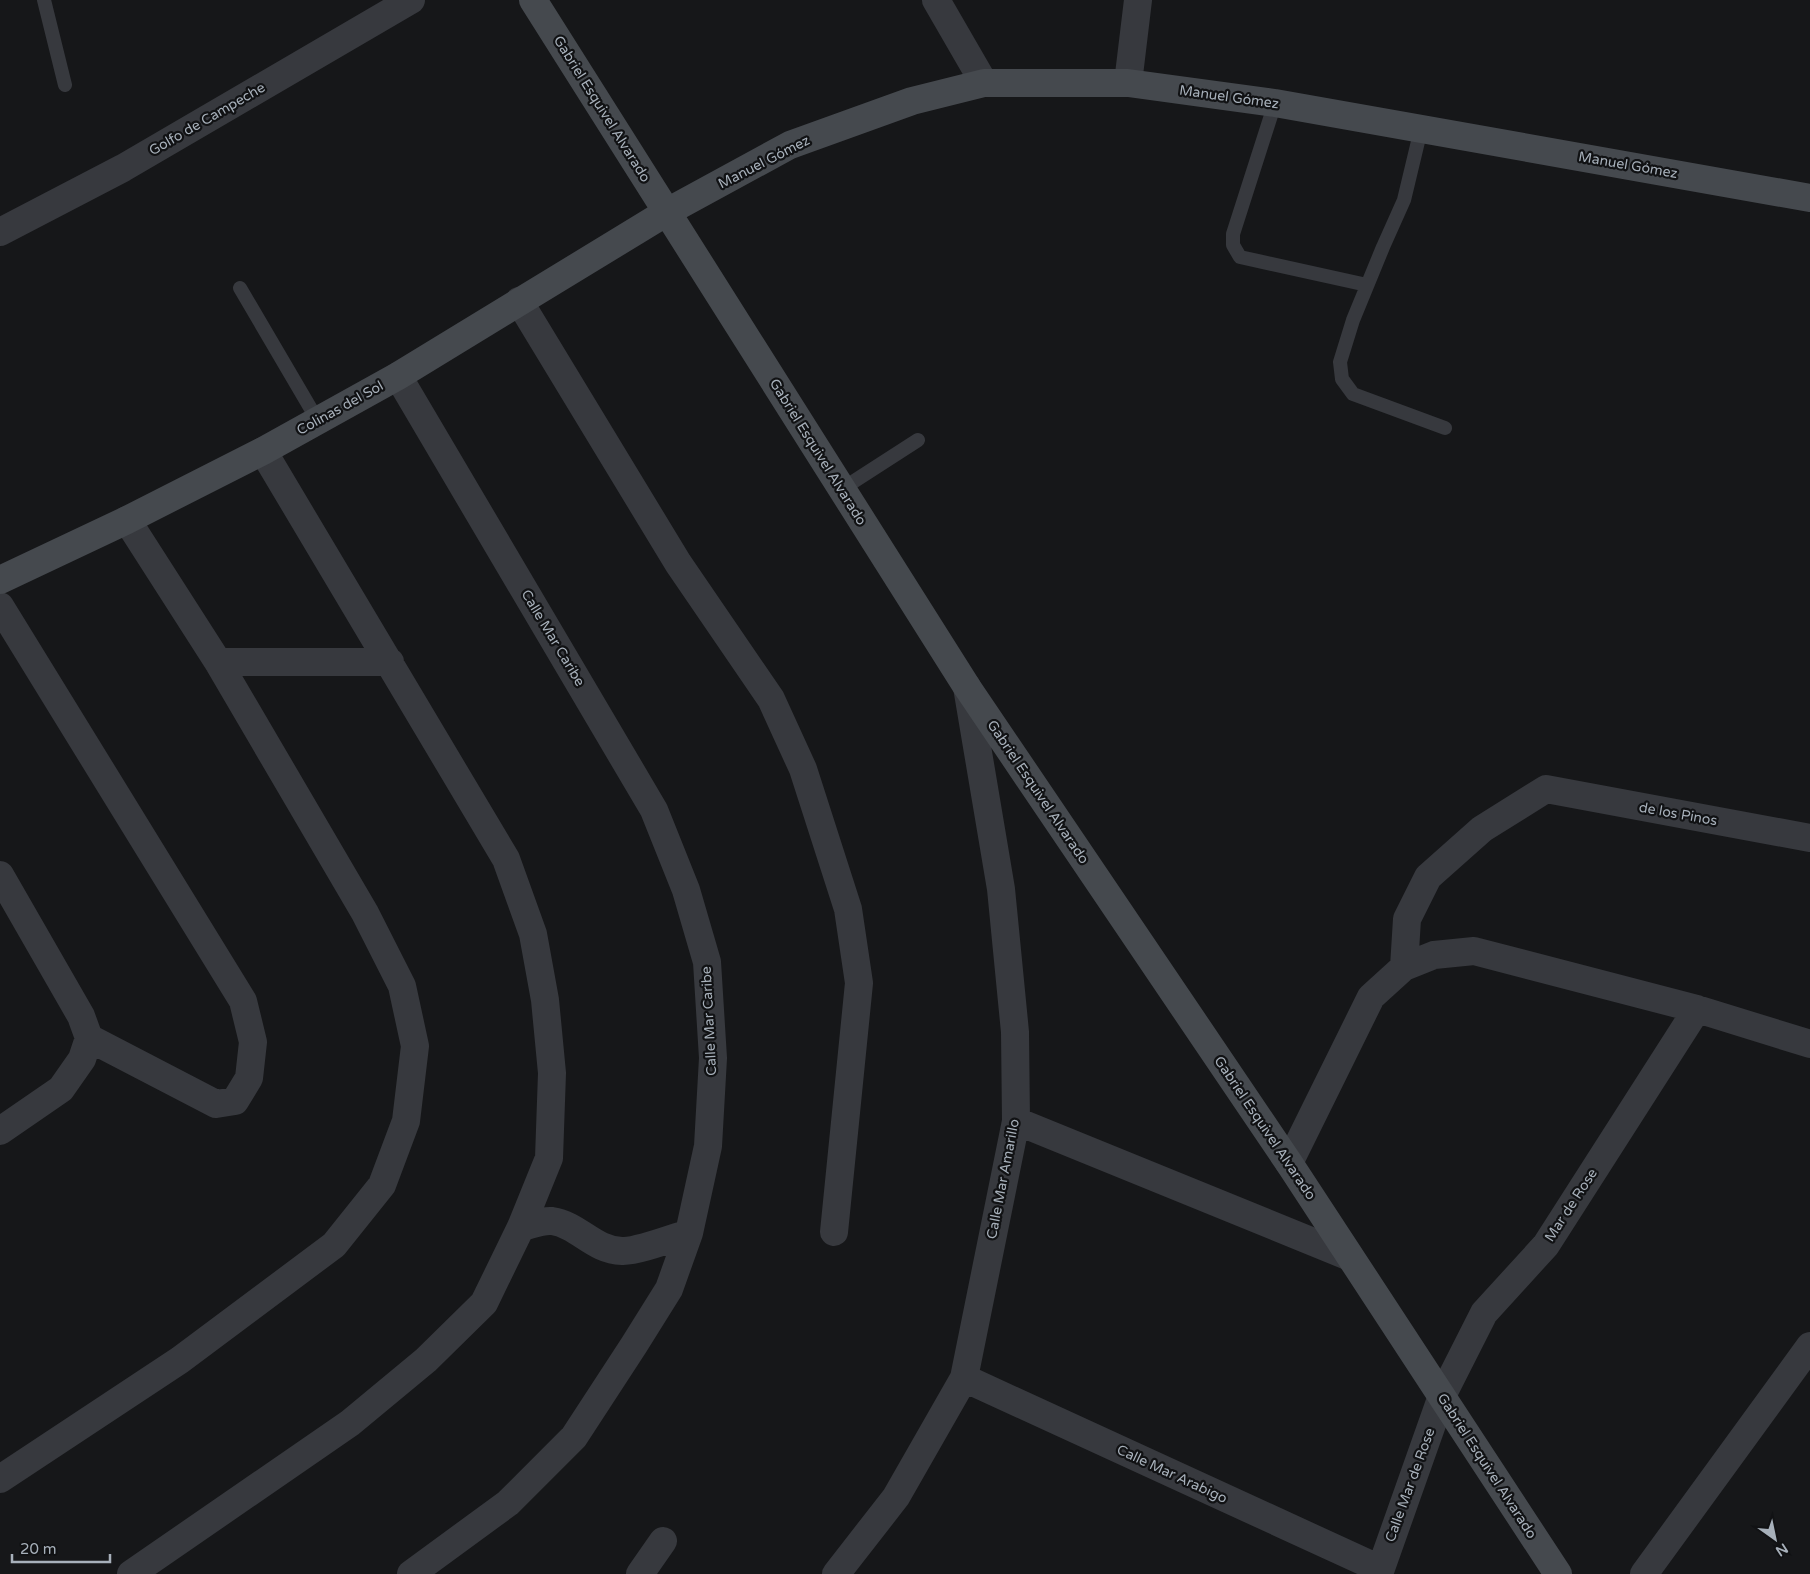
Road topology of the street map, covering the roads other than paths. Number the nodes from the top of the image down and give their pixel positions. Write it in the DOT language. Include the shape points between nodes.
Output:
graph roads {
  1 [pos="44,0"];
  2 [pos="411,0"];
  3 [pos="533,0"];
  4 [pos="936,0"];
  5 [pos="1138,0"];
  6 [pos="984,83"];
  7 [pos="1128,83"];
  8 [pos="65,85"];
  9 [pos="1275,103"];
  10 [pos="1421,128"];
  11 [pos="1810,198"];
  12 [pos="667,212"];
  13 [pos="0,232"];
  14 [pos="1367,285"];
  15 [pos="240,288"];
  16 [pos="520,301"];
  17 [pos="398,376"];
  18 [pos="318,420"];
  19 [pos="1445,428"];
  20 [pos="918,440"];
  21 [pos="263,451"];
  22 [pos="842,489"];
  23 [pos="127,520"];
  24 [pos="0,580"];
  25 [pos="0,606"];
  26 [pos="218,662"];
  27 [pos="390,662"];
  28 [pos="967,687"];
  29 [pos="1810,838"];
  30 [pos="0,875"];
  31 [pos="1404,967"];
  32 [pos="1697,1009"];
  33 [pos="88,1038"];
  34 [pos="1810,1044"];
  35 [pos="1016,1120"];
  36 [pos="0,1131"];
  37 [pos="1289,1163"];
  38 [pos="521,1227"];
  39 [pos="688,1232"];
  40 [pos="834,1232"];
  41 [pos="1350,1257"];
  42 [pos="1810,1346"];
  43 [pos="964,1378"];
  44 [pos="1442,1396"];
  45 [pos="0,1479"];
  46 [pos="663,1541"];
  47 [pos="1380,1572"];
  48 [pos="131,1574"];
  49 [pos="411,1574"];
  50 [pos="640,1574"];
  51 [pos="836,1574"];
  52 [pos="1558,1574"];
  53 [pos="1644,1574"];
  1 -- 8 [label="lane"];
  2 -- 13 [label="street, Golfo de Campeche" via="123,168"];
  3 -- 12 [label="street, Gabriel Esquivel Alvarado"];
  4 -- 6 [label="street"];
  5 -- 7 [label="street"];
  6 -- 7 [label="street, Manuel Gómez"];
  6 -- 12 [label="street, Manuel Gómez" via="912,101 790,145"];
  7 -- 9 [label="street, Manuel Gómez"];
  9 -- 10 [label="street, Manuel Gómez"];
  9 -- 14 [label="lane" via="1233,234 1233,245 1240,257"];
  10 -- 11 [label="street, Manuel Gómez"];
  10 -- 14 [label="lane" via="1404,200"];
  12 -- 16 [label="street, Colinas del Sol"];
  12 -- 22 [label="street, Gabriel Esquivel Alvarado"];
  14 -- 19 [label="lane" via="1340,362 1342,379 1353,394"];
  15 -- 18 [label="lane"];
  16 -- 17 [label="street, Colinas del Sol"];
  16 -- 40 [label="street" via="678,563 772,699 803,769 848,909 859,983"];
  17 -- 18 [label="street, Colinas del Sol"];
  17 -- 39 [label="street, Calle Mar Caribe" via="654,810 686,890 707,962 713,1058 708,1146"];
  18 -- 21 [label="street, Colinas del Sol"];
  20 -- 22 [label="lane"];
  21 -- 23 [label="street, Colinas del Sol"];
  21 -- 27 [label="street"];
  22 -- 28 [label="street, Gabriel Esquivel Alvarado"];
  23 -- 24 [label="street, Colinas del Sol"];
  23 -- 26 [label="street"];
  25 -- 33 [label="street" via="243,1001 253,1042 249,1078 235,1101 216,1104"];
  26 -- 27 [label="street"];
  26 -- 45 [label="street" via="365,913 402,986 415,1046 406,1121 382,1185 334,1245 180,1360"];
  27 -- 38 [label="street" via="506,859 533,934 552,1073 549,1158"];
  28 -- 35 [label="street, Calle Mar Amarillo" via="1001,889 1015,1032"];
  28 -- 37 [label="street, Gabriel Esquivel Alvarado"];
  29 -- 31 [label="street, de los Pinos" via="1546,789 1482,828 1428,877 1407,919"];
  30 -- 33 [label="street" via="81,1016"];
  31 -- 32 [label="street" via="1434,955 1474,951"];
  31 -- 37 [label="street" via="1371,997"];
  32 -- 34 [label="street"];
  32 -- 44 [label="street, Mar de Rose" via="1546,1245 1484,1313"];
  33 -- 36 [label="street" via="82,1060 61,1089"];
  35 -- 41 [label="street"];
  35 -- 43 [label="street, Calle Mar Amarillo"];
  37 -- 41 [label="street, Gabriel Esquivel Alvarado"];
  38 -- 39 [label="street" via="550,1221 570,1226 597,1245 622,1252"];
  38 -- 48 [label="street" via="484,1303 426,1360 350,1423"];
  39 -- 49 [label="street, Calle Mar Caribe" via="668,1289 574,1437 508,1503"];
  41 -- 44 [label="street, Gabriel Esquivel Alvarado"];
  42 -- 53 [label="street"];
  43 -- 47 [label="street, Calle Mar Arabigo"];
  43 -- 51 [label="street, Calle Mar Amarillo" via="896,1497"];
  44 -- 47 [label="street, Calle Mar de Rose"];
  44 -- 52 [label="street, Gabriel Esquivel Alvarado"];
  46 -- 50 [label="street"];
}
